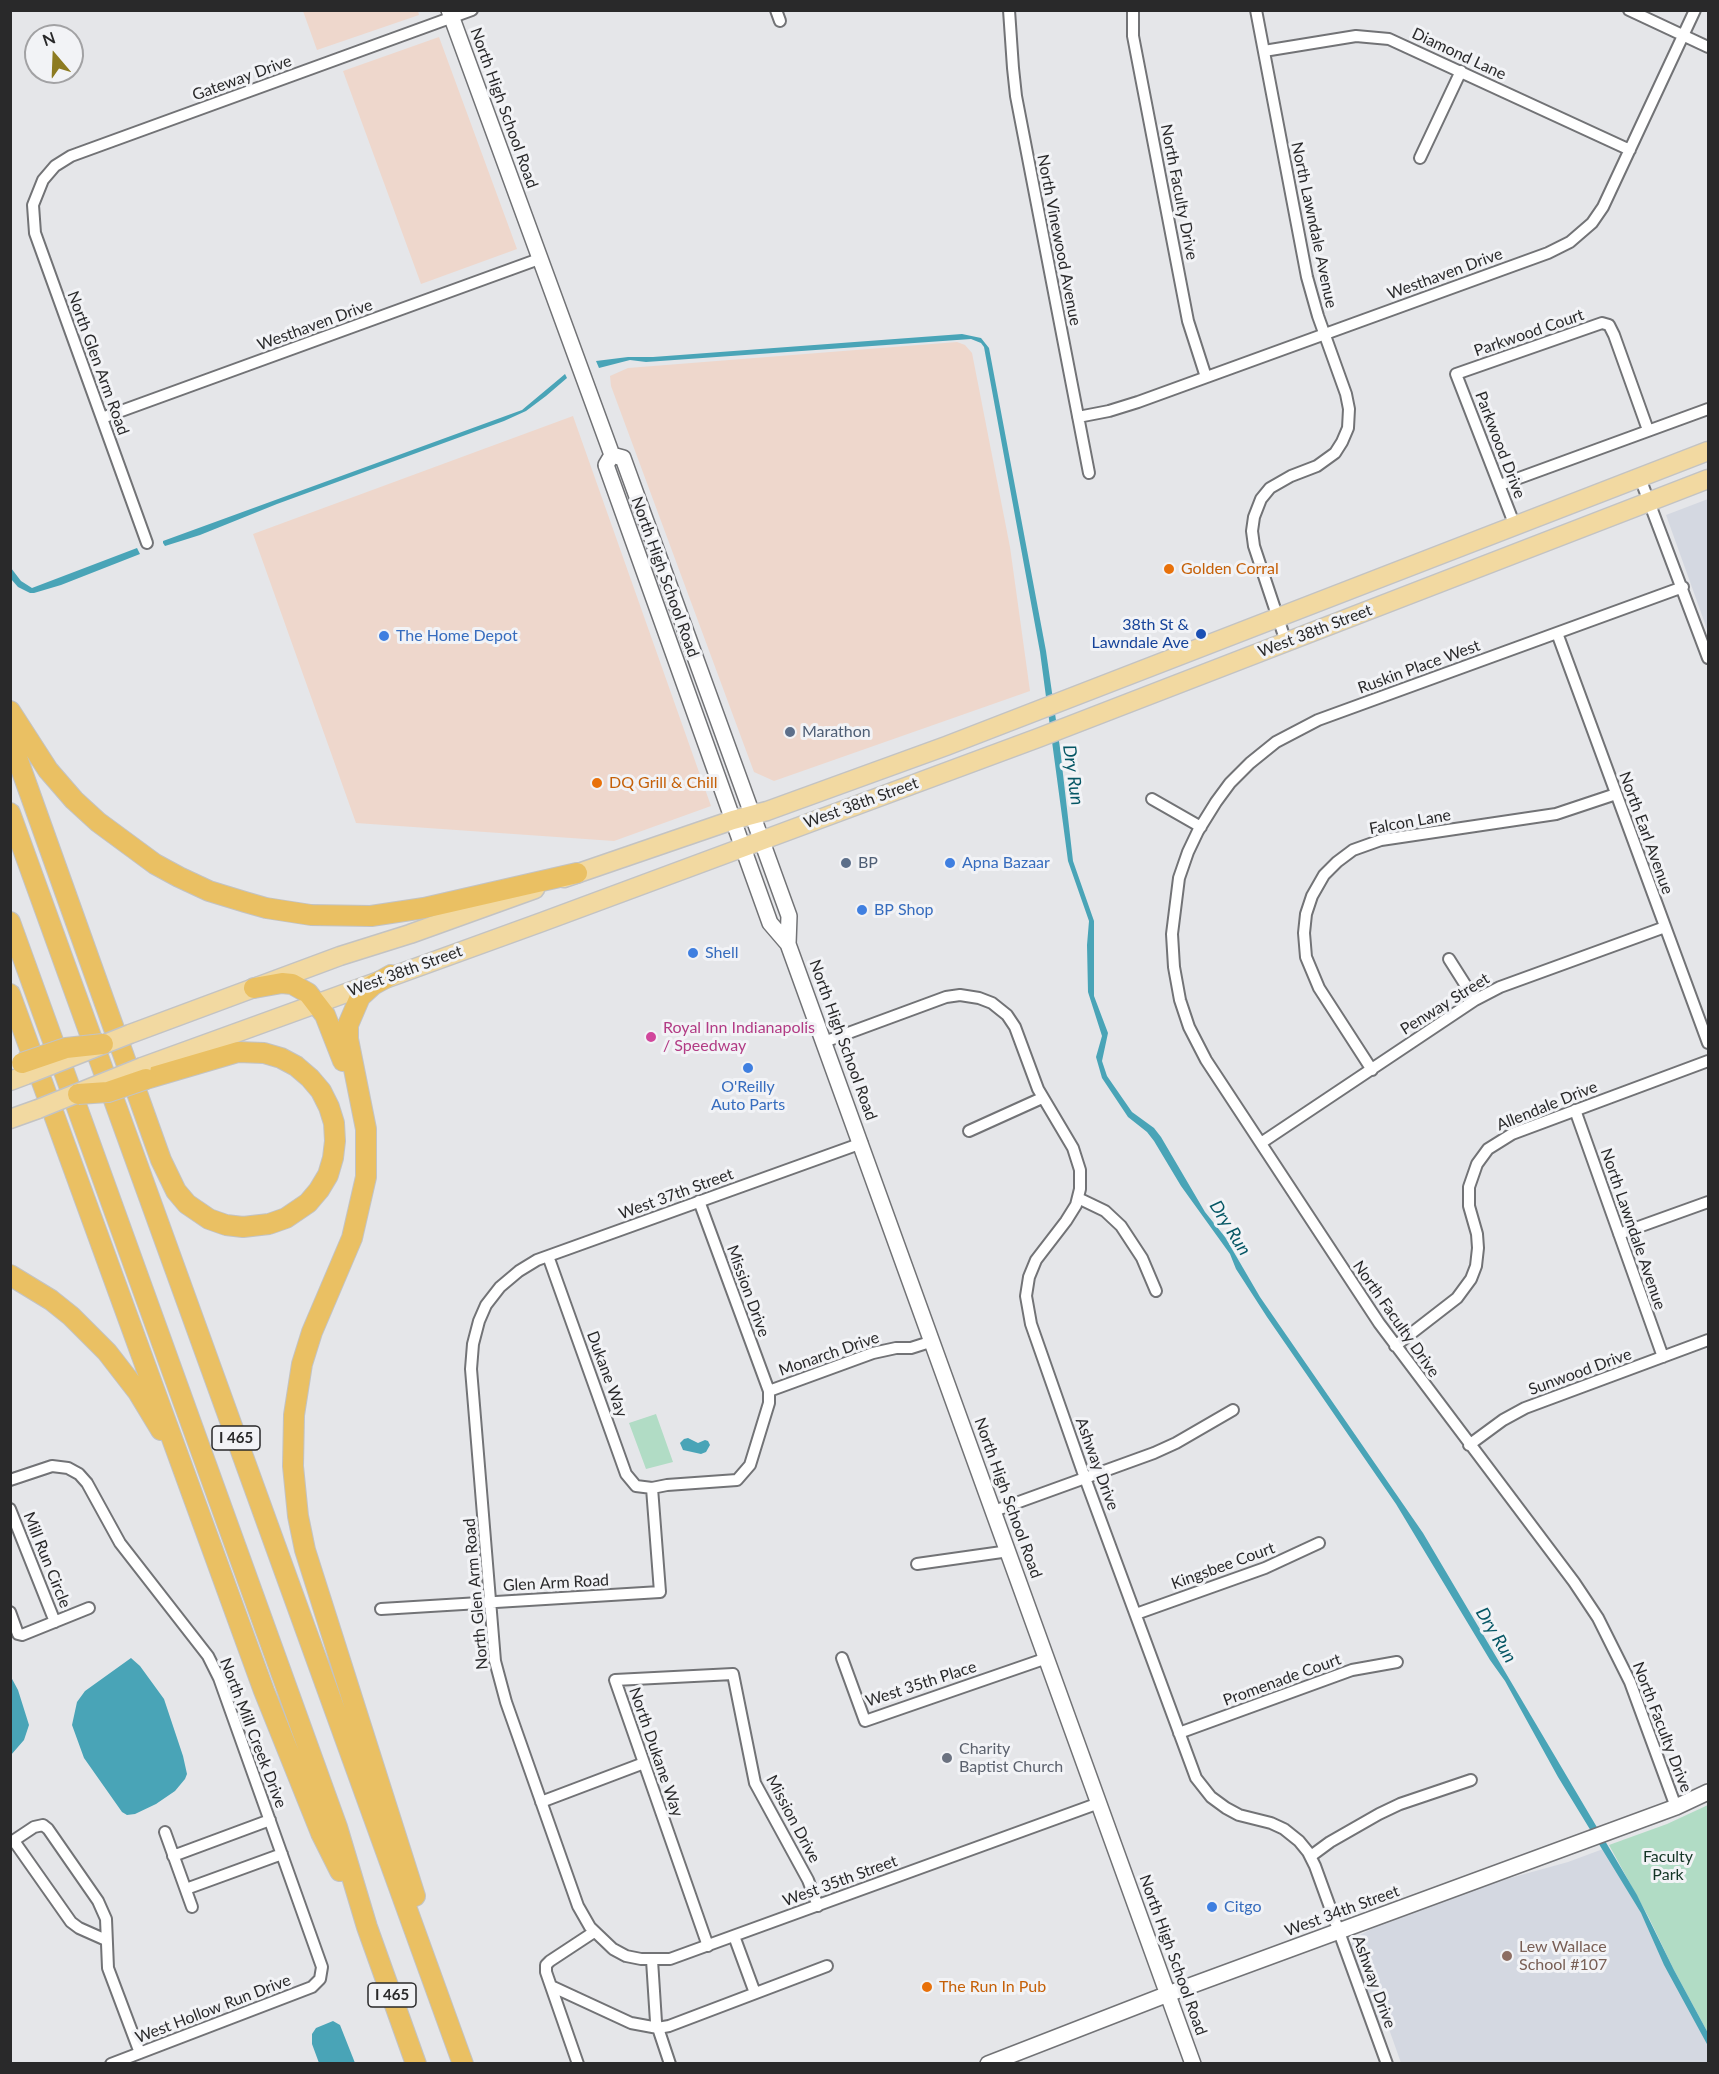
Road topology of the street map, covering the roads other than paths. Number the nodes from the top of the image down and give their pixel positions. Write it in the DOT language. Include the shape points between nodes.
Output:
graph roads {
  1 [pos="472,10"];
  2 [pos="1009,10"];
  3 [pos="1133,10"];
  4 [pos="1256,10"];
  5 [pos="1629,10"];
  6 [pos="1695,10"];
  7 [pos="450,14"];
  8 [pos="1683,36"];
  9 [pos="1708,47"];
  10 [pos="1264,51"];
  11 [pos="1461,71"];
  12 [pos="1630,150"];
  13 [pos="1420,158"];
  14 [pos="36,192"];
  15 [pos="539,259"];
  16 [pos="1324,334"];
  17 [pos="1456,374"];
  18 [pos="1206,377"];
  19 [pos="1708,409"];
  20 [pos="1078,417"];
  21 [pos="102,418"];
  22 [pos="1648,430"];
  23 [pos="1708,452"];
  24 [pos="612,455"];
  25 [pos="1089,473"];
  26 [pos="1640,478"];
  27 [pos="1708,479"];
  28 [pos="1500,485"];
  29 [pos="1650,501"];
  30 [pos="1515,526"];
  31 [pos="147,543"];
  32 [pos="1683,587"];
  33 [pos="1278,618"];
  34 [pos="1557,633"];
  35 [pos="1286,642"];
  36 [pos="1708,658"];
  37 [pos="10,711"];
  38 [pos="10,738"];
  39 [pos="1616,794"];
  40 [pos="1152,798"];
  41 [pos="10,813"];
  42 [pos="752,816"];
  43 [pos="733,820"];
  44 [pos="1201,826"];
  45 [pos="761,840"];
  46 [pos="743,847"];
  47 [pos="577,873"];
  48 [pos="10,922"];
  49 [pos="1665,927"];
  50 [pos="788,944"];
  51 [pos="1449,959"];
  52 [pos="392,975"];
  53 [pos="254,988"];
  54 [pos="10,994"];
  55 [pos="1475,1000"];
  56 [pos="317,1003"];
  57 [pos="824,1042"];
  58 [pos="1708,1043"];
  59 [pos="103,1044"];
  60 [pos="1708,1061"];
  61 [pos="1372,1070"];
  62 [pos="17,1072"];
  63 [pos="144,1073"];
  64 [pos="358,1090"];
  65 [pos="78,1094"];
  66 [pos="1042,1098"];
  67 [pos="1575,1110"];
  68 [pos="10,1119"];
  69 [pos="969,1131"];
  70 [pos="862,1143"];
  71 [pos="1261,1143"];
  72 [pos="1078,1198"];
  73 [pos="699,1201"];
  74 [pos="1708,1202"];
  75 [pos="1619,1234"];
  76 [pos="548,1256"];
  77 [pos="10,1275"];
  78 [pos="506,1282"];
  79 [pos="1156,1291"];
  80 [pos="1708,1340"];
  81 [pos="933,1341"];
  82 [pos="1395,1346"];
  83 [pos="1663,1357"];
  84 [pos="769,1391"];
  85 [pos="1233,1410"];
  86 [pos="1469,1445"];
  87 [pos="1086,1478"];
  88 [pos="10,1480"];
  89 [pos="652,1488"];
  90 [pos="192,1494"];
  91 [pos="10,1509"];
  92 [pos="994,1511"];
  93 [pos="1319,1543"];
  94 [pos="1008,1551"];
  95 [pos="917,1564"];
  96 [pos="492,1602"];
  97 [pos="89,1608"];
  98 [pos="381,1610"];
  99 [pos="10,1612"];
  100 [pos="1136,1614"];
  101 [pos="55,1622"];
  102 [pos="842,1658"];
  103 [pos="1047,1658"];
  104 [pos="1397,1662"];
  105 [pos="733,1674"];
  106 [pos="1179,1732"];
  107 [pos="644,1762"];
  108 [pos="1471,1780"];
  109 [pos="1708,1792"];
  110 [pos="541,1802"];
  111 [pos="1099,1803"];
  112 [pos="1676,1807"];
  113 [pos="270,1820"];
  114 [pos="165,1832"];
  115 [pos="12,1842"];
  116 [pos="282,1854"];
  117 [pos="173,1856"];
  118 [pos="1311,1856"];
  119 [pos="186,1889"];
  120 [pos="818,1906"];
  121 [pos="192,1907"];
  122 [pos="367,1927"];
  123 [pos="1340,1931"];
  124 [pos="594,1932"];
  125 [pos="734,1936"];
  126 [pos="106,1940"];
  127 [pos="708,1946"];
  128 [pos="652,1960"];
  129 [pos="827,1966"];
  130 [pos="321,1977"];
  131 [pos="551,1986"];
  132 [pos="755,1993"];
  133 [pos="1168,1994"];
  134 [pos="658,2028"];
  135 [pos="140,2053"];
  136 [pos="111,2064"];
  137 [pos="416,2064"];
  138 [pos="463,2064"];
  139 [pos="470,2064"];
  140 [pos="578,2064"];
  141 [pos="670,2064"];
  142 [pos="988,2064"];
  143 [pos="1193,2064"];
  144 [pos="1387,2064"];
  1 -- 7 [label="street, Gateway Drive"];
  2 -- 20 [label="street, North Vinewood Avenue" via="1015,86"];
  3 -- 18 [label="street, North Faculty Drive" via="1133,36 1188,321"];
  4 -- 10 [label="street, North Lawndale Avenue"];
  5 -- 8 [label="street"];
  6 -- 8 [label="street, Westhaven Drive"];
  7 -- 14 [label="street, Gateway Drive" via="71,156 48,173"];
  7 -- 15 [label="street, North High School Road"];
  8 -- 9 [label="street"];
  8 -- 12 [label="street, Westhaven Drive"];
  10 -- 11 [label="street, Diamond Lane" via="1348,36 1371,36 1394,41"];
  10 -- 16 [label="street, North Lawndale Avenue" via="1307,277"];
  11 -- 12 [label="street, Diamond Lane"];
  11 -- 13 [label="street"];
  12 -- 16 [label="street, Westhaven Drive" via="1598,215 1570,242"];
  14 -- 21 [label="street, North Glen Arm Road" via="32,210 34,233"];
  15 -- 21 [label="street, Westhaven Drive"];
  15 -- 24 [label="street, North High School Road"];
  16 -- 18 [label="street, Westhaven Drive"];
  16 -- 33 [label="street, North Lawndale Avenue" via="1347,399 1346,433 1340,447 1328,459 1270,488 1254,517 1254,546"];
  17 -- 22 [label="street, Parkwood Court" via="1602,323 1609,325"];
  17 -- 28 [label="street, Parkwood Drive"];
  18 -- 20 [label="street, Westhaven Drive" via="1125,406"];
  19 -- 22 [label="street"];
  20 -- 25 [label="street, North Vinewood Avenue"];
  21 -- 31 [label="street, North Glen Arm Road"];
  22 -- 28 [label="street"];
  23 -- 26 [label="main road, West 38th Street"];
  24 -- 42 [label="street, North High School Road" via="623,458"];
  24 -- 43 [label="street, North High School Road" via="606,465"];
  26 -- 29 [label="street"];
  26 -- 30 [label="main road, West 38th Street"];
  27 -- 29 [label="main road, West 38th Street"];
  28 -- 30 [label="street, Parkwood Drive"];
  29 -- 32 [label="street"];
  29 -- 35 [label="main road, West 38th Street"];
  30 -- 33 [label="main road, West 38th Street"];
  32 -- 34 [label="street, Ruskin Place West"];
  32 -- 36 [label="street"];
  33 -- 35 [label="street, North Lawndale Avenue"];
  33 -- 42 [label="main road, West 38th Street"];
  34 -- 39 [label="street, North Earl Avenue"];
  34 -- 44 [label="street, Ruskin Place West" via="1297,730 1243,769"];
  35 -- 45 [label="main road, West 38th Street"];
  37 -- 47 [label="highway" via="48,770 98,822 155,864 210,891 245,902 311,915 371,916"];
  38 -- 63 [label="highway" via="161,1160 176,1191 209,1219 243,1227 286,1218 320,1190 333,1158 334,1123 321,1091 296,1066 264,1053 238,1052"];
  39 -- 49 [label="street, North Earl Avenue"];
  39 -- 61 [label="street, Falcon Lane" via="1560,813 1376,841 1348,853 1324,875 1306,914 1306,957 1319,988"];
  40 -- 44 [label="street"];
  41 -- 138 [label="highway, I 465"];
  42 -- 43 [label="main road, West 38th Street"];
  42 -- 45 [label="street, North High School Road"];
  43 -- 46 [label="street, North High School Road"];
  43 -- 47 [label="main road, West 38th Street"];
  44 -- 71 [label="street, North Faculty Drive" via="1186,856 1176,893 1172,934 1175,976 1199,1047"];
  45 -- 46 [label="main road, West 38th Street"];
  45 -- 50 [label="street, North High School Road" via="789,916"];
  46 -- 50 [label="street, North High School Road" via="770,923"];
  46 -- 52 [label="main road, West 38th Street"];
  47 -- 53 [label="main road, West 38th Street"];
  48 -- 122 [label="highway, I 465" via="333,1815"];
  49 -- 55 [label="street, Penway Street" via="1508,983"];
  49 -- 58 [label="street, North Earl Avenue"];
  50 -- 57 [label="street, North High School Road"];
  51 -- 55 [label="street"];
  52 -- 56 [label="main road, West 38th Street"];
  52 -- 64 [label="highway" via="360,997 348,1025"];
  53 -- 56 [label="highway" via="292,984"];
  53 -- 59 [label="main road, West 38th Street, bridge"];
  54 -- 90 [label="highway"];
  55 -- 61 [label="street, Penway Street"];
  56 -- 63 [label="main road, West 38th Street"];
  56 -- 64 [label="highway"];
  57 -- 66 [label="street, Ashway Drive" via="946,997 979,998 996,1006 1013,1023"];
  57 -- 70 [label="street, North High School Road"];
  59 -- 62 [label="highway, bridge" via="66,1048"];
  60 -- 67 [label="street, Allendale Drive"];
  61 -- 71 [label="street, Penway Street"];
  63 -- 65 [label="highway, bridge" via="108,1092"];
  64 -- 139 [label="highway" via="367,1145 365,1185 352,1238 302,1364 293,1432 296,1500 305,1550"];
  65 -- 68 [label="main road, bridge"];
  66 -- 69 [label="street"];
  66 -- 72 [label="street, Ashway Drive" via="1077,1156 1081,1174"];
  67 -- 75 [label="street, North Lawndale Avenue"];
  67 -- 82 [label="street, Allendale Drive" via="1503,1138 1479,1160 1468,1196 1478,1248 1473,1275 1457,1298"];
  70 -- 73 [label="street, West 37th Street"];
  70 -- 81 [label="street, North High School Road"];
  71 -- 82 [label="street, North Faculty Drive"];
  72 -- 79 [label="street" via="1105,1211 1121,1226 1142,1258"];
  72 -- 87 [label="street, Ashway Drive" via="1071,1215 1036,1260 1026,1296 1031,1324"];
  73 -- 76 [label="street, West 37th Street"];
  73 -- 84 [label="street, Mission Drive"];
  74 -- 75 [label="street"];
  75 -- 83 [label="street, North Lawndale Avenue"];
  76 -- 78 [label="street, West 37th Street" via="526,1266"];
  76 -- 89 [label="street, Dukane Way" via="626,1474 636,1486"];
  77 -- 90 [label="highway" via="71,1316 112,1358 157,1423"];
  78 -- 96 [label="street, North Glen Arm Road" via="483,1311 471,1359"];
  80 -- 83 [label="street, Sunwood Drive"];
  81 -- 84 [label="street, Monarch Drive" via="873,1353"];
  81 -- 92 [label="street, North High School Road"];
  82 -- 86 [label="street, North Faculty Drive"];
  83 -- 86 [label="street, Sunwood Drive" via="1525,1408"];
  84 -- 89 [label="street, Monarch Drive" via="750,1465 737,1480"];
  85 -- 87 [label="street" via="1176,1443"];
  86 -- 112 [label="street, North Faculty Drive" via="1574,1582 1601,1624 1636,1696"];
  87 -- 92 [label="street"];
  87 -- 100 [label="street, Ashway Drive"];
  88 -- 113 [label="street, North Mill Creek Drive" via="48,1466 68,1468 85,1480 120,1543 212,1662"];
  89 -- 96 [label="street, Glen Arm Road" via="660,1592"];
  90 -- 122 [label="highway" via="321,1833"];
  91 -- 101 [label="street, Mill Run Circle"];
  92 -- 94 [label="street, North High School Road"];
  93 -- 100 [label="street, Kingsbee Court" via="1265,1568"];
  94 -- 95 [label="street"];
  94 -- 103 [label="street, North High School Road"];
  96 -- 98 [label="street, Glen Arm Road"];
  96 -- 110 [label="street, North Glen Arm Road" via="499,1679"];
  97 -- 101 [label="street, Mill Run Circle"];
  99 -- 101 [label="street, Mill Run Circle" via="20,1635"];
  100 -- 106 [label="street, Ashway Drive"];
  102 -- 103 [label="street, West 35th Place" via="865,1721"];
  103 -- 111 [label="street, North High School Road"];
  104 -- 106 [label="street, Promenade Court" via="1352,1670"];
  105 -- 107 [label="street, North Dukane Way" via="615,1680"];
  105 -- 120 [label="street, Mission Drive" via="755,1783"];
  106 -- 118 [label="street, Ashway Drive" via="1194,1773 1211,1797 1239,1815 1284,1829"];
  107 -- 110 [label="street"];
  107 -- 127 [label="street, North Dukane Way"];
  108 -- 118 [label="street" via="1400,1804"];
  109 -- 112 [label="street, West 34th Street"];
  110 -- 124 [label="street, North Glen Arm Road" via="580,1911"];
  111 -- 120 [label="street, West 35th Street"];
  111 -- 133 [label="street, North High School Road"];
  112 -- 123 [label="street, West 34th Street"];
  113 -- 116 [label="street, North Mill Creek Drive"];
  113 -- 117 [label="street"];
  114 -- 117 [label="street"];
  115 -- 126 [label="street" via="71,1922"];
  115 -- 126 [label="street" via="33,1827 43,1825 48,1829 102,1906"];
  116 -- 119 [label="street"];
  116 -- 130 [label="street, North Mill Creek Drive" via="321,1965"];
  117 -- 119 [label="street"];
  118 -- 123 [label="street, Ashway Drive"];
  119 -- 121 [label="street"];
  120 -- 125 [label="street, West 35th Street"];
  122 -- 137 [label="highway, I 465"];
  123 -- 133 [label="street, West 34th Street"];
  123 -- 144 [label="street, Ashway Drive"];
  124 -- 128 [label="street, West 35th Street" via="622,1954"];
  124 -- 131 [label="street" via="546,1965"];
  125 -- 127 [label="street, West 35th Street"];
  125 -- 132 [label="street"];
  126 -- 135 [label="street" via="108,1968"];
  127 -- 128 [label="street, West 35th Street"];
  128 -- 134 [label="street"];
  129 -- 132 [label="street"];
  130 -- 135 [label="street, West Hollow Run Drive" via="312,1987"];
  131 -- 134 [label="street" via="631,2023"];
  131 -- 140 [label="street"];
  132 -- 134 [label="street"];
  133 -- 142 [label="street, West 34th Street"];
  133 -- 143 [label="street, North High School Road"];
  134 -- 141 [label="street"];
  135 -- 136 [label="street, West Hollow Run Drive"];
}
